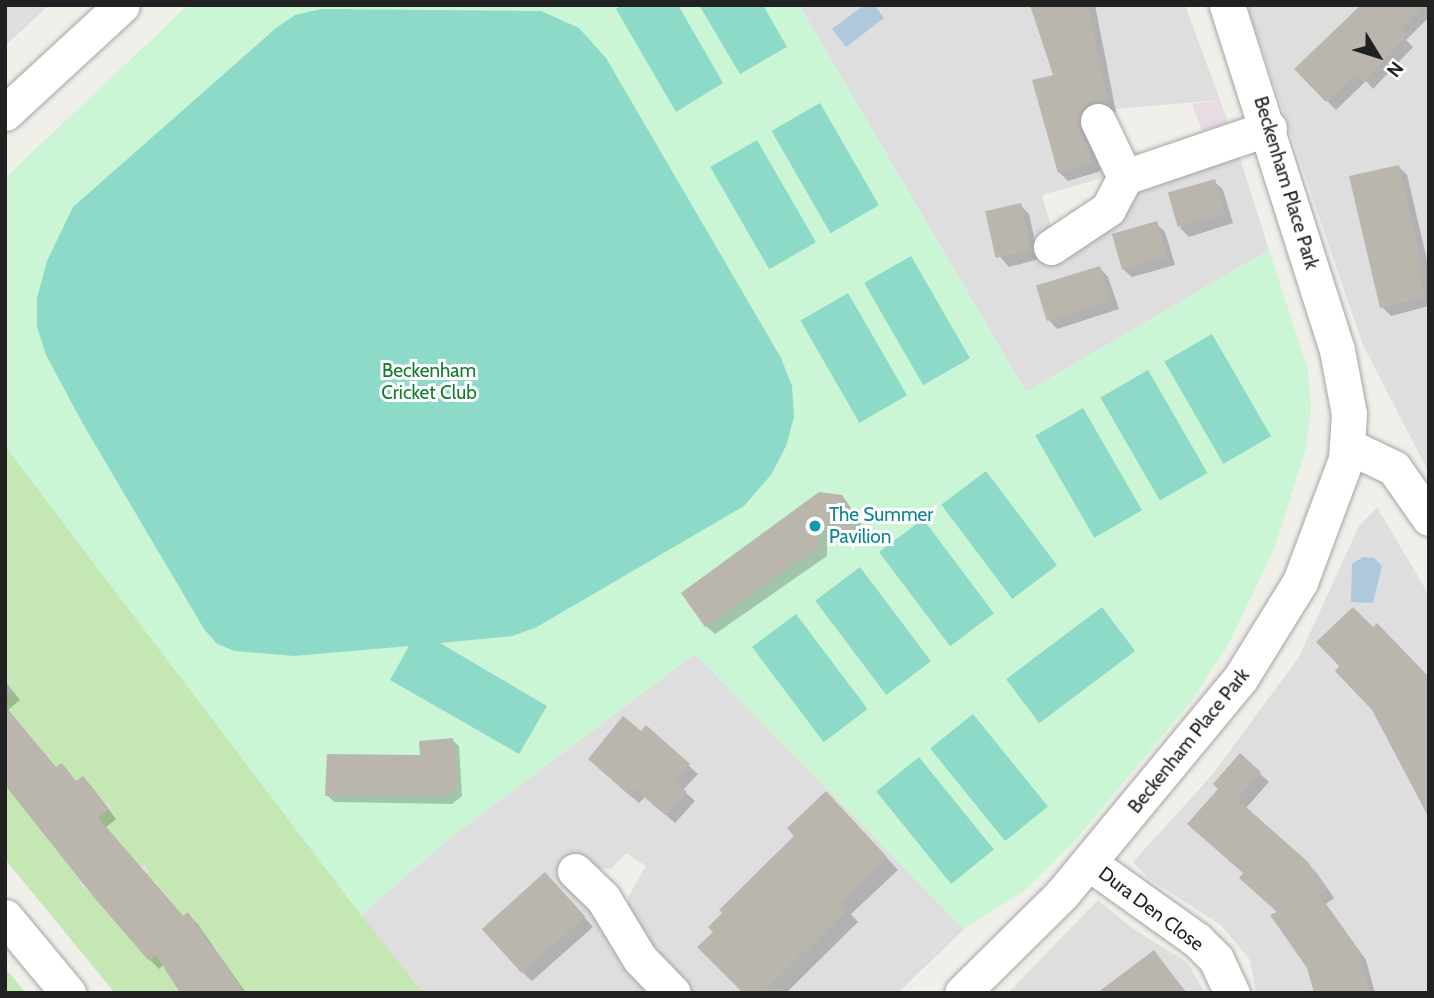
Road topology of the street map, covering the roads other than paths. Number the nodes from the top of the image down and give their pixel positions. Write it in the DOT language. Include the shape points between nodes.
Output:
graph roads {
  1 [pos="122,5"];
  2 [pos="1227,5"];
  3 [pos="5,113"];
  4 [pos="1098,121"];
  5 [pos="1269,128"];
  6 [pos="1125,177"];
  7 [pos="1051,247"];
  8 [pos="1348,446"];
  9 [pos="1429,519"];
  10 [pos="1089,863"];
  11 [pos="575,871"];
  12 [pos="5,917"];
  13 [pos="68,993"];
  14 [pos="673,993"];
  15 [pos="962,993"];
  16 [pos="1232,993"];
  1 -- 3 [label="street"];
  2 -- 5 [label="street, Beckenham Place Park"];
  4 -- 6 [label="street"];
  5 -- 6 [label="street"];
  5 -- 8 [label="street, Beckenham Place Park" via="1337,350 1349,414"];
  6 -- 7 [label="street" via="1108,209"];
  8 -- 9 [label="street" via="1394,468"];
  8 -- 10 [label="street, Beckenham Place Park" via="1313,554 1272,633 1222,703"];
  10 -- 15 [label="street, Beckenham Place Park"];
  10 -- 16 [label="street, Dura Den Close" via="1197,940 1216,960"];
  11 -- 14 [label="street" via="603,898 640,959"];
  12 -- 13 [label="street"];
}
